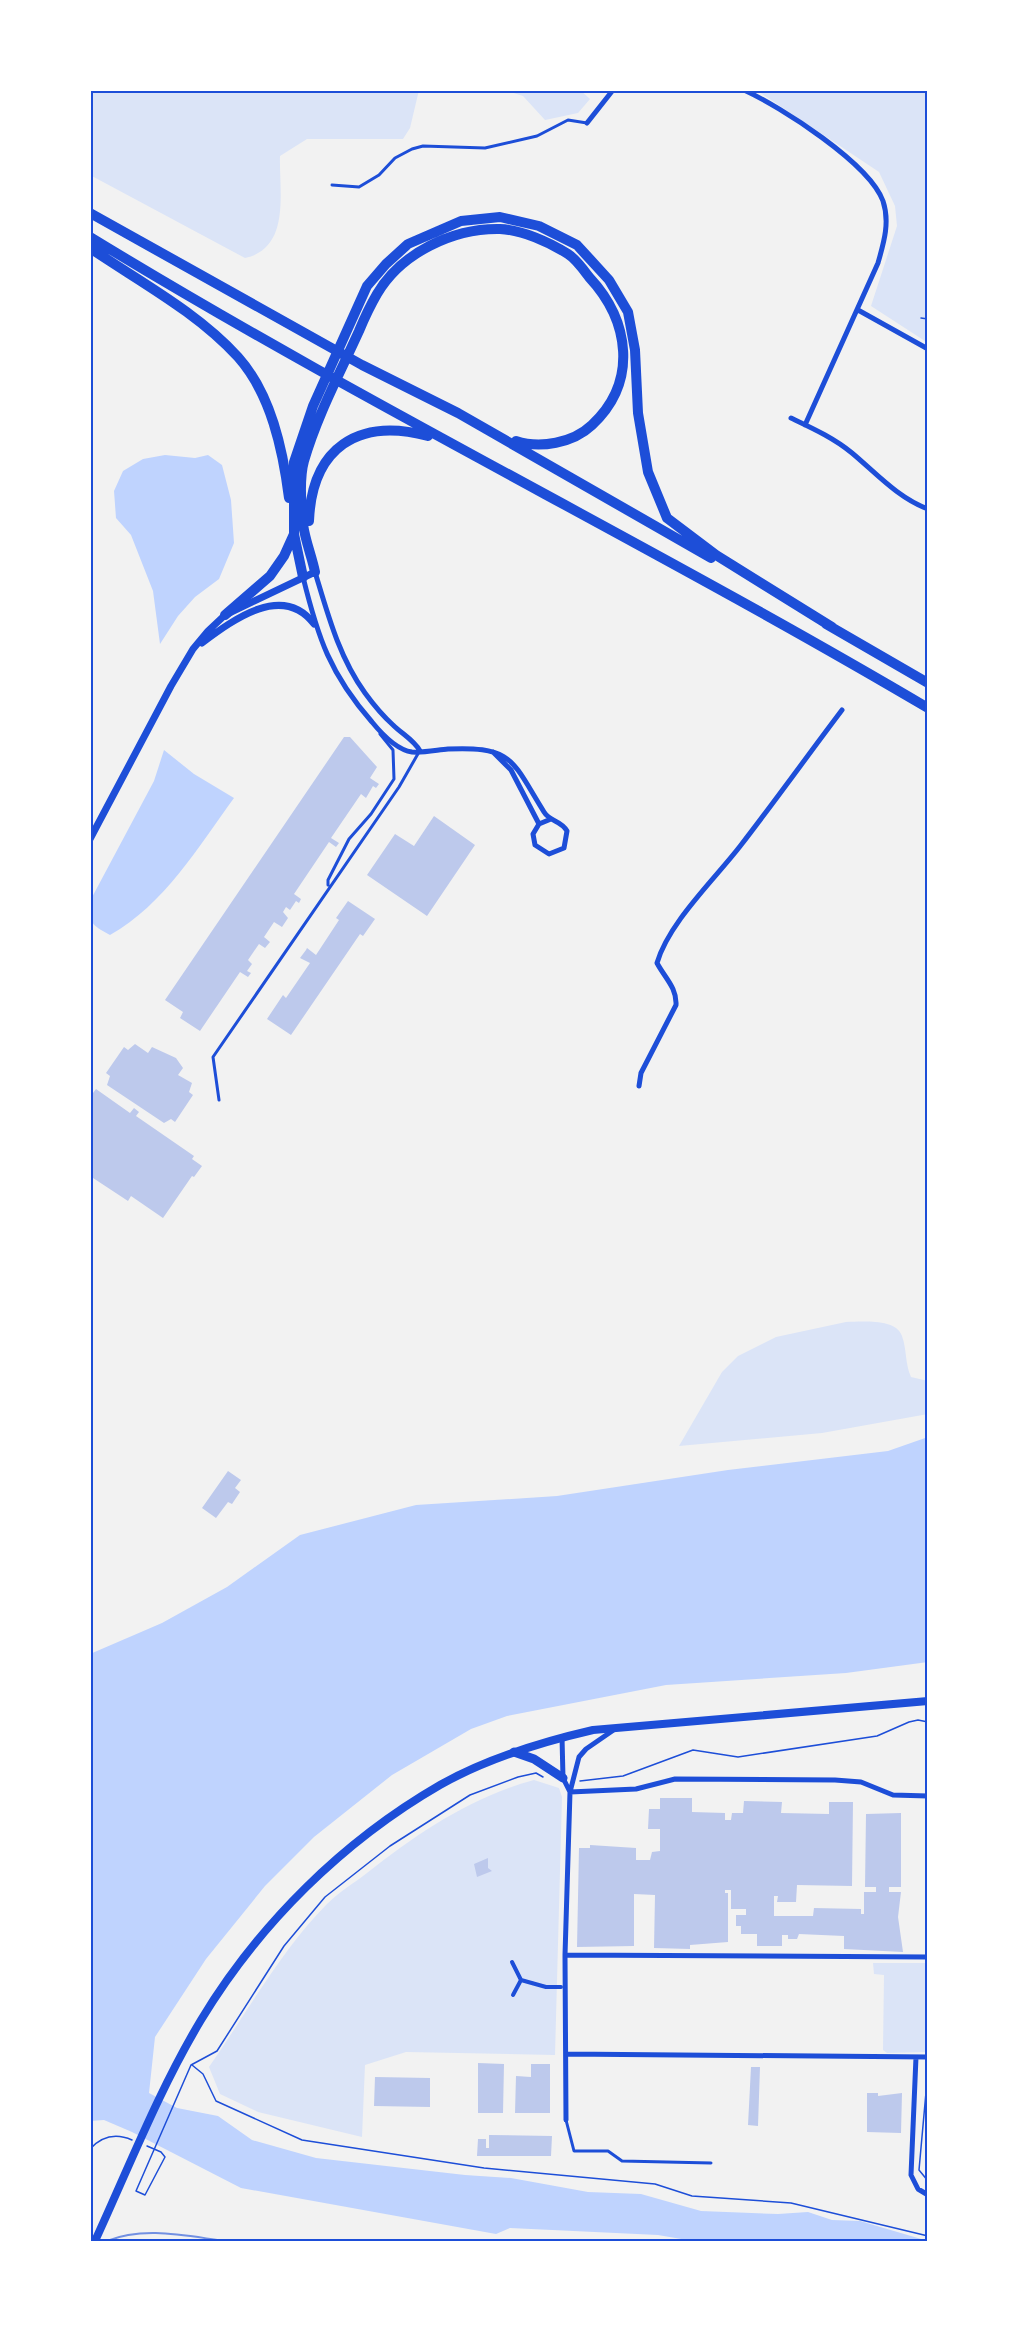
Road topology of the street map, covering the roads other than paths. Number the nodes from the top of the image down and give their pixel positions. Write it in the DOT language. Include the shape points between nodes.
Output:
graph roads {
  1 [pos="613,90"];
  2 [pos="744,90"];
  3 [pos="587,123"];
  4 [pos="332,185"];
  5 [pos="90,213"];
  6 [pos="90,237"];
  7 [pos="90,248"];
  8 [pos="858,310"];
  9 [pos="928,349"];
  10 [pos="791,418"];
  11 [pos="805,425"];
  12 [pos="493,433"];
  13 [pos="442,440"];
  14 [pos="928,509"];
  15 [pos="294,534"];
  16 [pos="309,549"];
  17 [pos="315,573"];
  18 [pos="303,577"];
  19 [pos="225,615"];
  20 [pos="314,624"];
  21 [pos="832,627"];
  22 [pos="193,650"];
  23 [pos="928,683"];
  24 [pos="892,687"];
  25 [pos="928,708"];
  26 [pos="842,710"];
  27 [pos="928,715"];
  28 [pos="380,731"];
  29 [pos="420,751"];
  30 [pos="492,751"];
  31 [pos="551,819"];
  32 [pos="539,824"];
  33 [pos="90,839"];
  34 [pos="328,887"];
  35 [pos="639,1086"];
  36 [pos="219,1100"];
  37 [pos="928,1701"];
  38 [pos="620,1726"];
  39 [pos="562,1737"];
  40 [pos="514,1752"];
  41 [pos="567,1779"];
  42 [pos="570,1792"];
  43 [pos="928,1796"];
  44 [pos="565,1954"];
  45 [pos="928,1958"];
  46 [pos="512,1962"];
  47 [pos="521,1980"];
  48 [pos="561,1987"];
  49 [pos="513,1995"];
  50 [pos="566,2054"];
  51 [pos="916,2057"];
  52 [pos="928,2057"];
  53 [pos="566,2120"];
  54 [pos="711,2163"];
  55 [pos="928,2195"];
  56 [pos="95,2241"];
  1 -- 3 [label="street"];
  2 -- 8 [label="street" via="858,165 878,192 887,220 886,237"];
  3 -- 4 [label="lane" via="568,120 537,136 485,148 412,149 359,187"];
  5 -- 12 [label="highway" via="362,365"];
  6 -- 13 [label="highway"];
  7 -- 15 [label="highway" via="200,321 239,358 277,435"];
  8 -- 9 [label="street"];
  8 -- 11 [label="street"];
  10 -- 11 [label="street"];
  11 -- 14 [label="street" via="850,452 888,486"];
  12 -- 16 [label="highway" via="527,445 556,444 586,431 606,413 621,387 624,352 617,317 599,288 569,254 535,237 500,229 463,232 415,254 377,293 304,462 303,527"];
  12 -- 21 [label="highway"];
  13 -- 16 [label="highway" via="411,431 379,429 351,438 328,457 316,478 310,503"];
  13 -- 24 [label="highway" via="693,573"];
  15 -- 18 [label="highway"];
  15 -- 19 [label="highway" via="270,576"];
  15 -- 21 [label="highway" via="294,462 313,406 367,286 408,244 461,220 500,217 539,226 577,245 609,280 628,312 648,472 667,518 716,555"];
  16 -- 17 [label="highway"];
  17 -- 18 [label="street"];
  17 -- 29 [label="street" via="330,624 365,693"];
  18 -- 19 [label="street"];
  18 -- 20 [label="street"];
  19 -- 22 [label="street"];
  20 -- 22 [label="street" via="297,607 273,605 225,626"];
  20 -- 28 [label="street" via="347,693"];
  21 -- 23 [label="highway"];
  22 -- 33 [label="street"];
  24 -- 25 [label="highway"];
  24 -- 27 [label="highway"];
  26 -- 35 [label="street" via="740,846 703,888 664,945 657,963 674,990 676,1005"];
  28 -- 29 [label="street" via="403,748"];
  28 -- 34 [label="lane" via="393,750 395,769 390,786 349,839"];
  29 -- 30 [label="street"];
  29 -- 34 [label="lane"];
  30 -- 31 [label="street" via="511,759"];
  30 -- 32 [label="street" via="510,770"];
  31 -- 32 [label="street"];
  31 -- 32 [label="street" via="564,826 568,837 564,848 555,854 543,853 535,845 533,834"];
  34 -- 36 [label="lane" via="213,1057"];
  37 -- 38 [label="main road"];
  38 -- 39 [label="main road"];
  38 -- 41 [label="street" via="586,1749"];
  39 -- 40 [label="main road"];
  39 -- 41 [label="street"];
  40 -- 41 [label="highway"];
  40 -- 56 [label="main road" via="442,1784 395,1813 300,1893 245,1955 183,2050"];
  41 -- 42 [label="street"];
  41 -- 42 [label="street"];
  42 -- 43 [label="street" via="636,1789 675,1779 836,1779 861,1782 893,1795"];
  42 -- 44 [label="street"];
  44 -- 45 [label="street"];
  44 -- 50 [label="street"];
  46 -- 47 [label="street"];
  47 -- 48 [label="street"];
  47 -- 49 [label="street"];
  50 -- 51 [label="street"];
  50 -- 53 [label="street"];
  51 -- 52 [label="street"];
  51 -- 55 [label="street" via="911,2175 918,2189"];
  53 -- 54 [label="lane" via="574,2151 608,2151 622,2161"];
}
